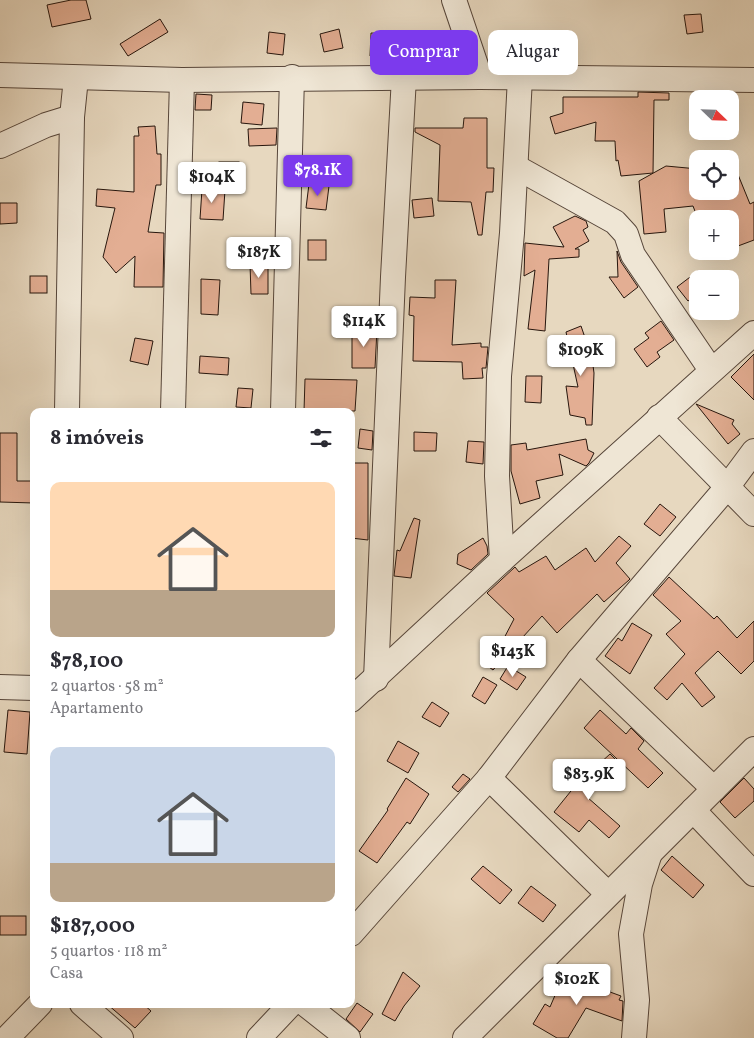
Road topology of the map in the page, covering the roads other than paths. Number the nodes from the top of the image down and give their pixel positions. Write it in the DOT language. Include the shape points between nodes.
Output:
graph roads {
  1 [pos="454,0"];
  2 [pos="0,75"];
  3 [pos="480,77"];
  4 [pos="520,77"];
  5 [pos="76,78"];
  6 [pos="292,78"];
  7 [pos="404,78"];
  8 [pos="182,80"];
  9 [pos="754,80"];
  10 [pos="72,117"];
  11 [pos="0,146"];
  12 [pos="516,167"];
  13 [pos="754,333"];
  14 [pos="711,370"];
  15 [pos="67,408"];
  16 [pos="174,408"];
  17 [pos="283,408"];
  18 [pos="659,417"];
  19 [pos="754,452"];
  20 [pos="728,486"];
  21 [pos="754,514"];
  22 [pos="502,560"];
  23 [pos="579,660"];
  24 [pos="376,679"];
  25 [pos="0,687"];
  26 [pos="30,688"];
  27 [pos="355,697"];
  28 [pos="754,749"];
  29 [pos="489,778"];
  30 [pos="714,789"];
  31 [pos="694,810"];
  32 [pos="652,850"];
  33 [pos="754,874"];
  34 [pos="608,894"];
  35 [pos="355,929"];
  36 [pos="36,1008"];
  37 [pos="86,1008"];
  38 [pos="287,1008"];
  39 [pos="310,1008"];
  40 [pos="7,1038"];
  41 [pos="120,1038"];
  42 [pos="259,1038"];
  43 [pos="348,1038"];
  44 [pos="465,1038"];
  45 [pos="634,1038"];
  1 -- 3 [label="street"];
  2 -- 5 [label="street"];
  3 -- 4 [label="street"];
  3 -- 7 [label="street"];
  4 -- 9 [label="street"];
  4 -- 12 [label="street"];
  5 -- 8 [label="street"];
  5 -- 10 [label="street"];
  6 -- 7 [label="street"];
  6 -- 8 [label="street"];
  6 -- 17 [label="street"];
  7 -- 24 [label="street"];
  8 -- 16 [label="street"];
  10 -- 11 [label="street"];
  10 -- 15 [label="street"];
  12 -- 14 [label="street" via="615,222 626,234 633,255"];
  12 -- 22 [label="street" via="499,376 496,476"];
  13 -- 14 [label="street"];
  14 -- 18 [label="street"];
  18 -- 20 [label="street"];
  18 -- 22 [label="street"];
  19 -- 20 [label="street"];
  20 -- 21 [label="street"];
  20 -- 23 [label="street"];
  22 -- 24 [label="street"];
  23 -- 29 [label="street"];
  23 -- 30 [label="street"];
  24 -- 27 [label="street"];
  25 -- 26 [label="street"];
  28 -- 30 [label="street"];
  29 -- 34 [label="street"];
  29 -- 35 [label="street"];
  30 -- 31 [label="street"];
  31 -- 32 [label="street"];
  31 -- 33 [label="street"];
  32 -- 34 [label="street"];
  32 -- 45 [label="street" via="640,884 631,934 637,1000"];
  34 -- 44 [label="street"];
  36 -- 40 [label="street"];
  37 -- 41 [label="street"];
  38 -- 42 [label="street"];
  39 -- 43 [label="street"];
}
